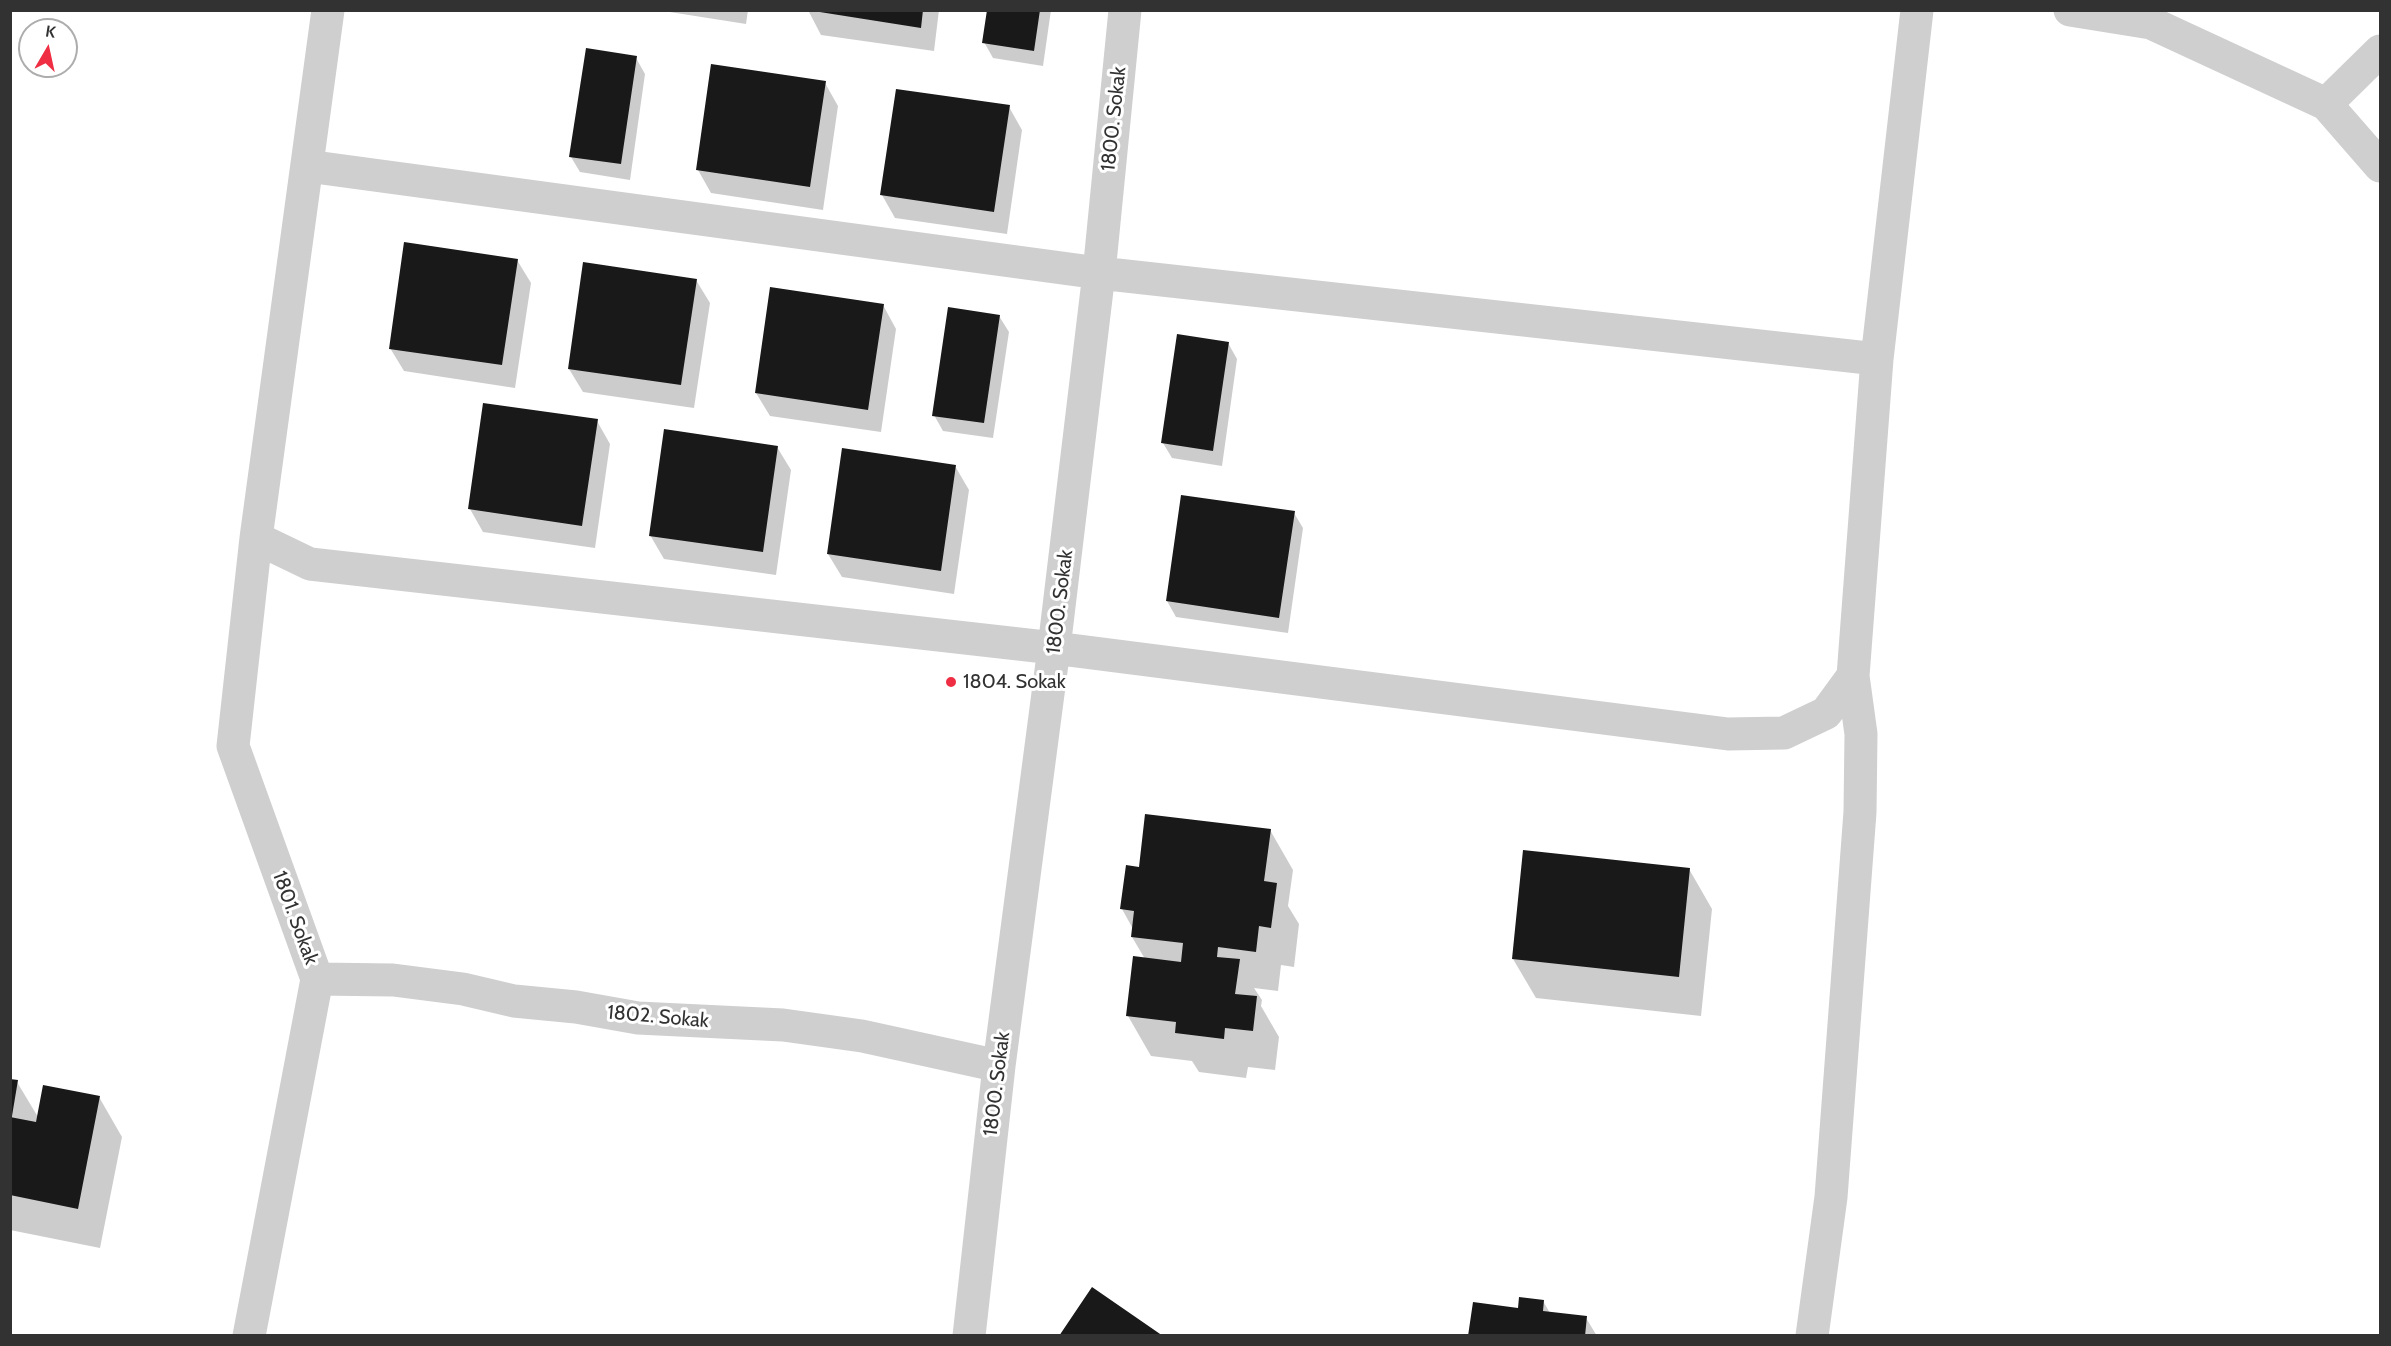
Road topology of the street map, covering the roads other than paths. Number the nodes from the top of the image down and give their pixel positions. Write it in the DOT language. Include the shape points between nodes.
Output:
graph roads {
  1 [pos="328,10"];
  2 [pos="1125,10"];
  3 [pos="1917,10"];
  4 [pos="2070,10"];
  5 [pos="2380,51"];
  6 [pos="2326,104"];
  7 [pos="307,166"];
  8 [pos="2380,166"];
  9 [pos="1099,273"];
  10 [pos="1877,359"];
  11 [pos="256,538"];
  12 [pos="1054,648"];
  13 [pos="1853,676"];
  14 [pos="317,979"];
  15 [pos="999,1066"];
  16 [pos="249,1335"];
  17 [pos="969,1335"];
  18 [pos="1812,1335"];
  1 -- 7 [label="street, 1801. Sokak"];
  2 -- 9 [label="street, 1800. Sokak"];
  3 -- 10 [label="street"];
  4 -- 6 [label="street" via="2151,23"];
  5 -- 6 [label="street"];
  6 -- 8 [label="street"];
  7 -- 9 [label="street"];
  7 -- 11 [label="street, 1801. Sokak"];
  9 -- 10 [label="street"];
  9 -- 12 [label="street, 1800. Sokak"];
  10 -- 13 [label="street"];
  11 -- 12 [label="street" via="310,564"];
  11 -- 14 [label="street, 1801. Sokak" via="232,746"];
  12 -- 13 [label="street" via="1728,734 1784,733 1826,712"];
  12 -- 15 [label="street, 1800. Sokak"];
  13 -- 18 [label="street" via="1861,734 1860,812 1831,1197"];
  14 -- 15 [label="street, 1802. Sokak" via="393,980 638,1018 783,1025 862,1036"];
  14 -- 16 [label="street, 1801. Sokak"];
  15 -- 17 [label="street, 1800. Sokak"];
}
